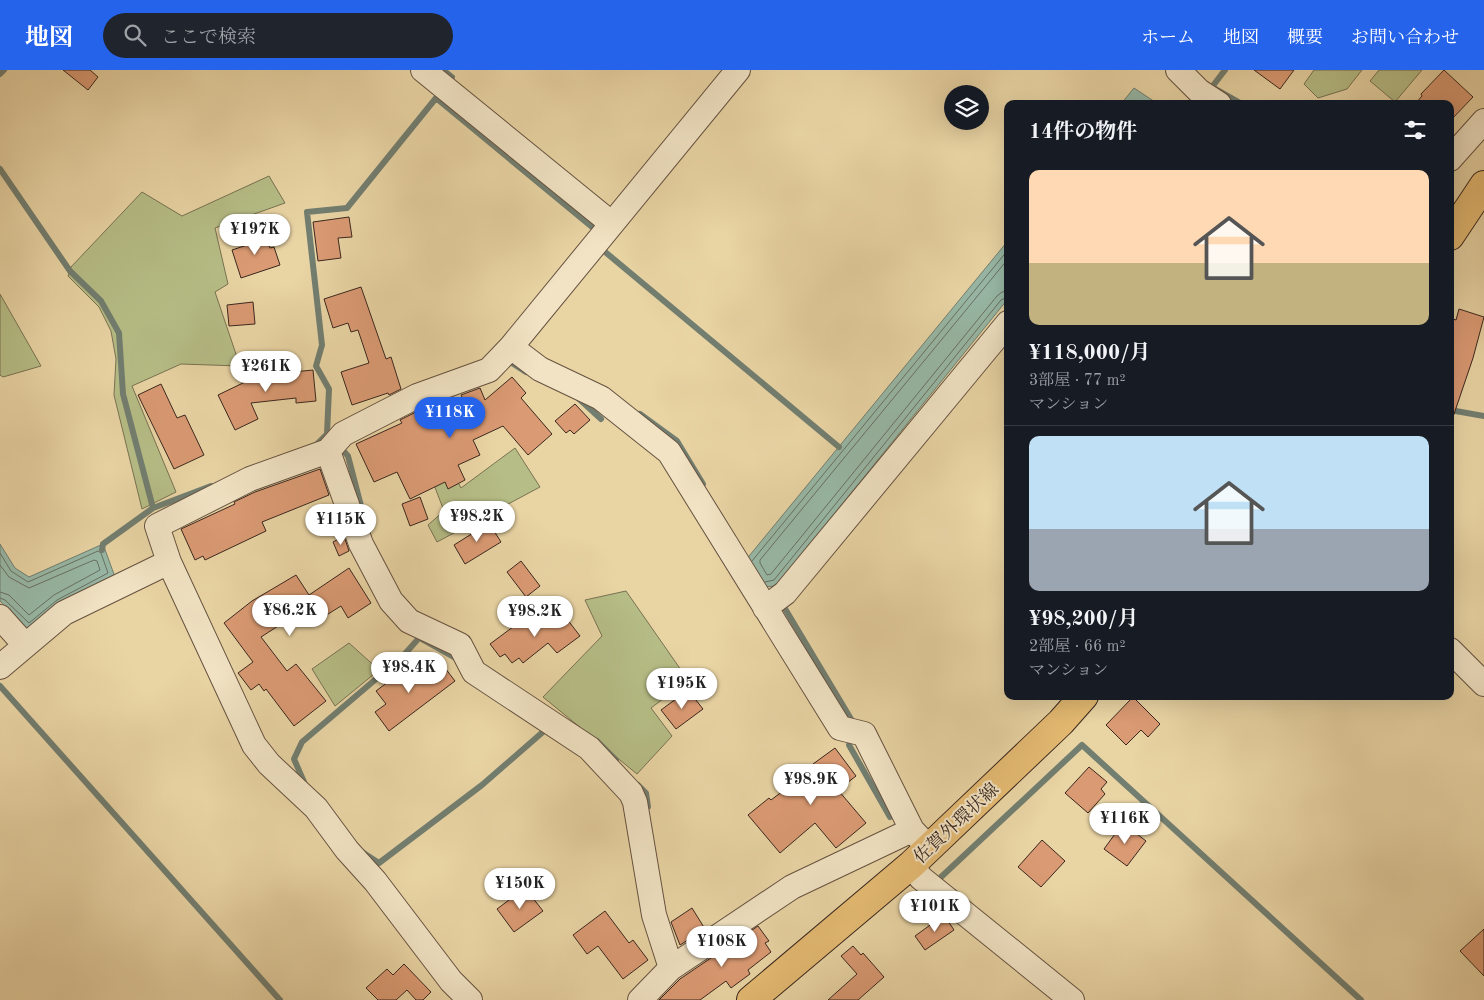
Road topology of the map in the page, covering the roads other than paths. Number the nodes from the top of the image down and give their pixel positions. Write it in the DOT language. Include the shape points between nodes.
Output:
graph roads {
  1 [pos="423,70"];
  2 [pos="738,70"];
  3 [pos="1178,70"];
  4 [pos="1202,99"];
  5 [pos="1484,121"];
  6 [pos="1454,154"];
  7 [pos="1484,185"];
  8 [pos="611,223"];
  9 [pos="1454,230"];
  10 [pos="1004,328"];
  11 [pos="511,347"];
  12 [pos="336,442"];
  13 [pos="169,562"];
  14 [pos="765,608"];
  15 [pos="10,628"];
  16 [pos="1454,654"];
  17 [pos="0,667"];
  18 [pos="1484,684"];
  19 [pos="1081,700"];
  20 [pos="917,848"];
  21 [pos="671,968"];
  22 [pos="470,1000"];
  23 [pos="640,1000"];
  24 [pos="751,1000"];
  25 [pos="1072,1000"];
  1 -- 8 [label="street"];
  2 -- 8 [label="street"];
  3 -- 4 [label="street"];
  5 -- 6 [label="street"];
  7 -- 9 [label="main road"];
  8 -- 11 [label="street"];
  10 -- 14 [label="street" via="785,593"];
  11 -- 12 [label="street" via="489,370 417,396"];
  11 -- 14 [label="street" via="540,369 601,398 669,452"];
  12 -- 13 [label="street" via="250,479 157,526"];
  12 -- 21 [label="street" via="361,544 391,601 416,624 460,645 471,666 589,748 631,794 654,914"];
  13 -- 15 [label="street" via="64,613"];
  13 -- 22 [label="street" via="254,745 269,764 316,808"];
  14 -- 20 [label="street" via="840,728 864,734"];
  15 -- 17 [label="street"];
  16 -- 18 [label="street"];
  19 -- 20 [label="main road, 佐賀外環状線" via="1062,722"];
  20 -- 21 [label="street" via="792,887"];
  20 -- 24 [label="main road, 佐賀外環状線"];
  20 -- 25 [label="street" via="921,878"];
  21 -- 23 [label="street"];
}
